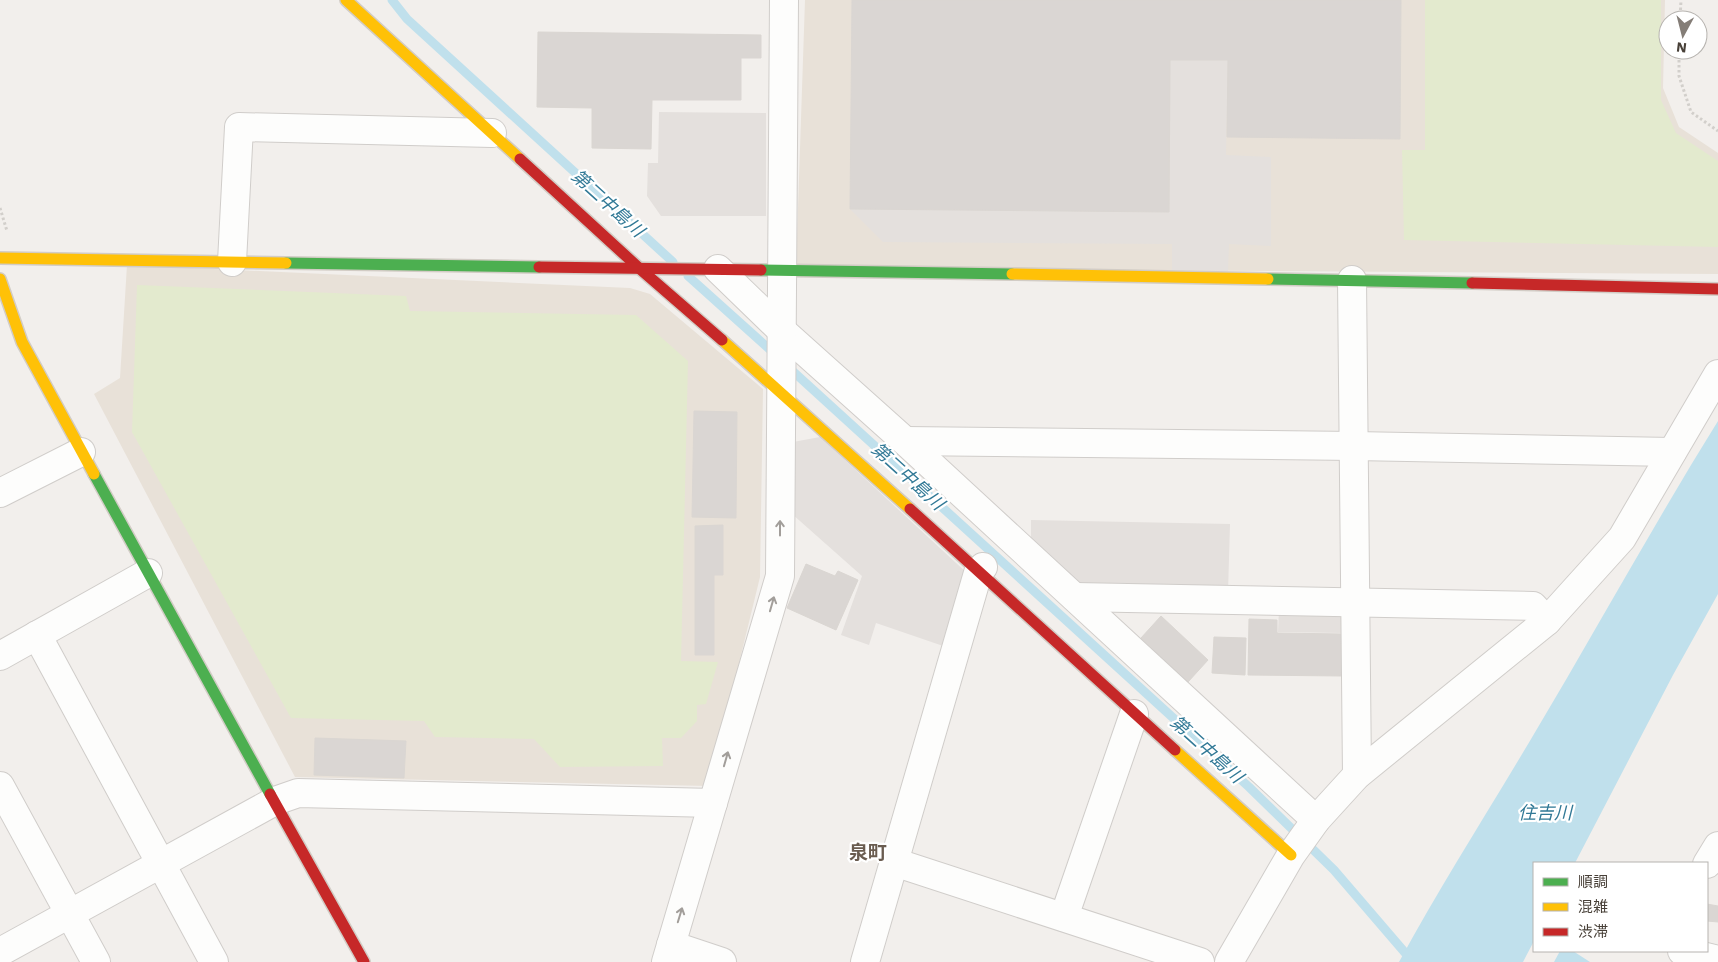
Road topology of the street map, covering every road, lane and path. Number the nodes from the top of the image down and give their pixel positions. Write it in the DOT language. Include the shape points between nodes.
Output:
graph roads {
  1 [pos="346,0"];
  2 [pos="784,0"];
  3 [pos="1679,60"];
  4 [pos="1718,130"];
  5 [pos="492,133"];
  6 [pos="0,208"];
  7 [pos="9,239"];
  8 [pos="0,258"];
  9 [pos="232,262"];
  10 [pos="639,268"];
  11 [pos="711,270"];
  12 [pos="782,271"];
  13 [pos="1352,280"];
  14 [pos="1718,289"];
  15 [pos="3,294"];
  16 [pos="781,338"];
  17 [pos="1718,374"];
  18 [pos="781,386"];
  19 [pos="905,441"];
  20 [pos="1354,446"];
  21 [pos="82,452"];
  22 [pos="1672,452"];
  23 [pos="0,493"];
  24 [pos="981,570"];
  25 [pos="148,573"];
  26 [pos="1075,597"];
  27 [pos="1356,603"];
  28 [pos="1548,621"];
  29 [pos="37,635"];
  30 [pos="0,656"];
  31 [pos="1134,714"];
  32 [pos="1357,775"];
  33 [pos="0,786"];
  34 [pos="275,801"];
  35 [pos="713,802"];
  36 [pos="1316,820"];
  37 [pos="1718,846"];
  38 [pos="1291,855"];
  39 [pos="894,862"];
  40 [pos="1708,862"];
  41 [pos="160,864"];
  42 [pos="70,914"];
  43 [pos="1064,918"];
  44 [pos="0,952"];
  45 [pos="1686,952"];
  46 [pos="668,953"];
  47 [pos="1718,960"];
  48 [pos="96,962"];
  49 [pos="214,962"];
  50 [pos="364,962"];
  51 [pos="722,962"];
  52 [pos="865,962"];
  53 [pos="1200,962"];
  54 [pos="1229,962"];
  1 -- 5 [label="street"];
  2 -- 12 [label="street"];
  3 -- 4 [label="path" via="1679,76 1691,112"];
  5 -- 9 [label="street" via="239,127"];
  5 -- 10 [label="street"];
  6 -- 7 [label="path"];
  8 -- 9 [label="street"];
  9 -- 10 [label="street"];
  10 -- 11 [label="street"];
  10 -- 18 [label="street"];
  11 -- 12 [label="street"];
  11 -- 16 [label="street"];
  12 -- 13 [label="street"];
  12 -- 16 [label="street"];
  13 -- 14 [label="street"];
  13 -- 20 [label="street"];
  15 -- 21 [label="street" via="22,342"];
  16 -- 18 [label="street"];
  16 -- 19 [label="street"];
  17 -- 22 [label="street"];
  18 -- 24 [label="street"];
  35 -- 18 [label="street, one-way" via="780,576"];
  19 -- 20 [label="street"];
  19 -- 26 [label="street"];
  20 -- 22 [label="street"];
  20 -- 27 [label="street"];
  21 -- 23 [label="street"];
  21 -- 25 [label="street"];
  22 -- 28 [label="street" via="1622,538"];
  24 -- 31 [label="street"];
  24 -- 39 [label="street"];
  25 -- 29 [label="street"];
  25 -- 34 [label="street"];
  26 -- 27 [label="street"];
  26 -- 36 [label="street"];
  27 -- 28 [label="street" via="1533,606"];
  27 -- 32 [label="street"];
  28 -- 32 [label="street"];
  29 -- 30 [label="street"];
  29 -- 41 [label="street"];
  31 -- 38 [label="street"];
  31 -- 43 [label="street"];
  32 -- 36 [label="street"];
  33 -- 42 [label="street"];
  34 -- 35 [label="street" via="298,793"];
  34 -- 41 [label="street"];
  34 -- 50 [label="street"];
  46 -- 35 [label="street, one-way"];
  36 -- 38 [label="street"];
  37 -- 40 [label="street"];
  38 -- 54 [label="street"];
  39 -- 43 [label="street"];
  39 -- 52 [label="street"];
  41 -- 42 [label="street"];
  41 -- 49 [label="street"];
  42 -- 44 [label="street"];
  42 -- 48 [label="street"];
  43 -- 53 [label="street"];
  45 -- 47 [label="street"];
  46 -- 51 [label="street"];
}
